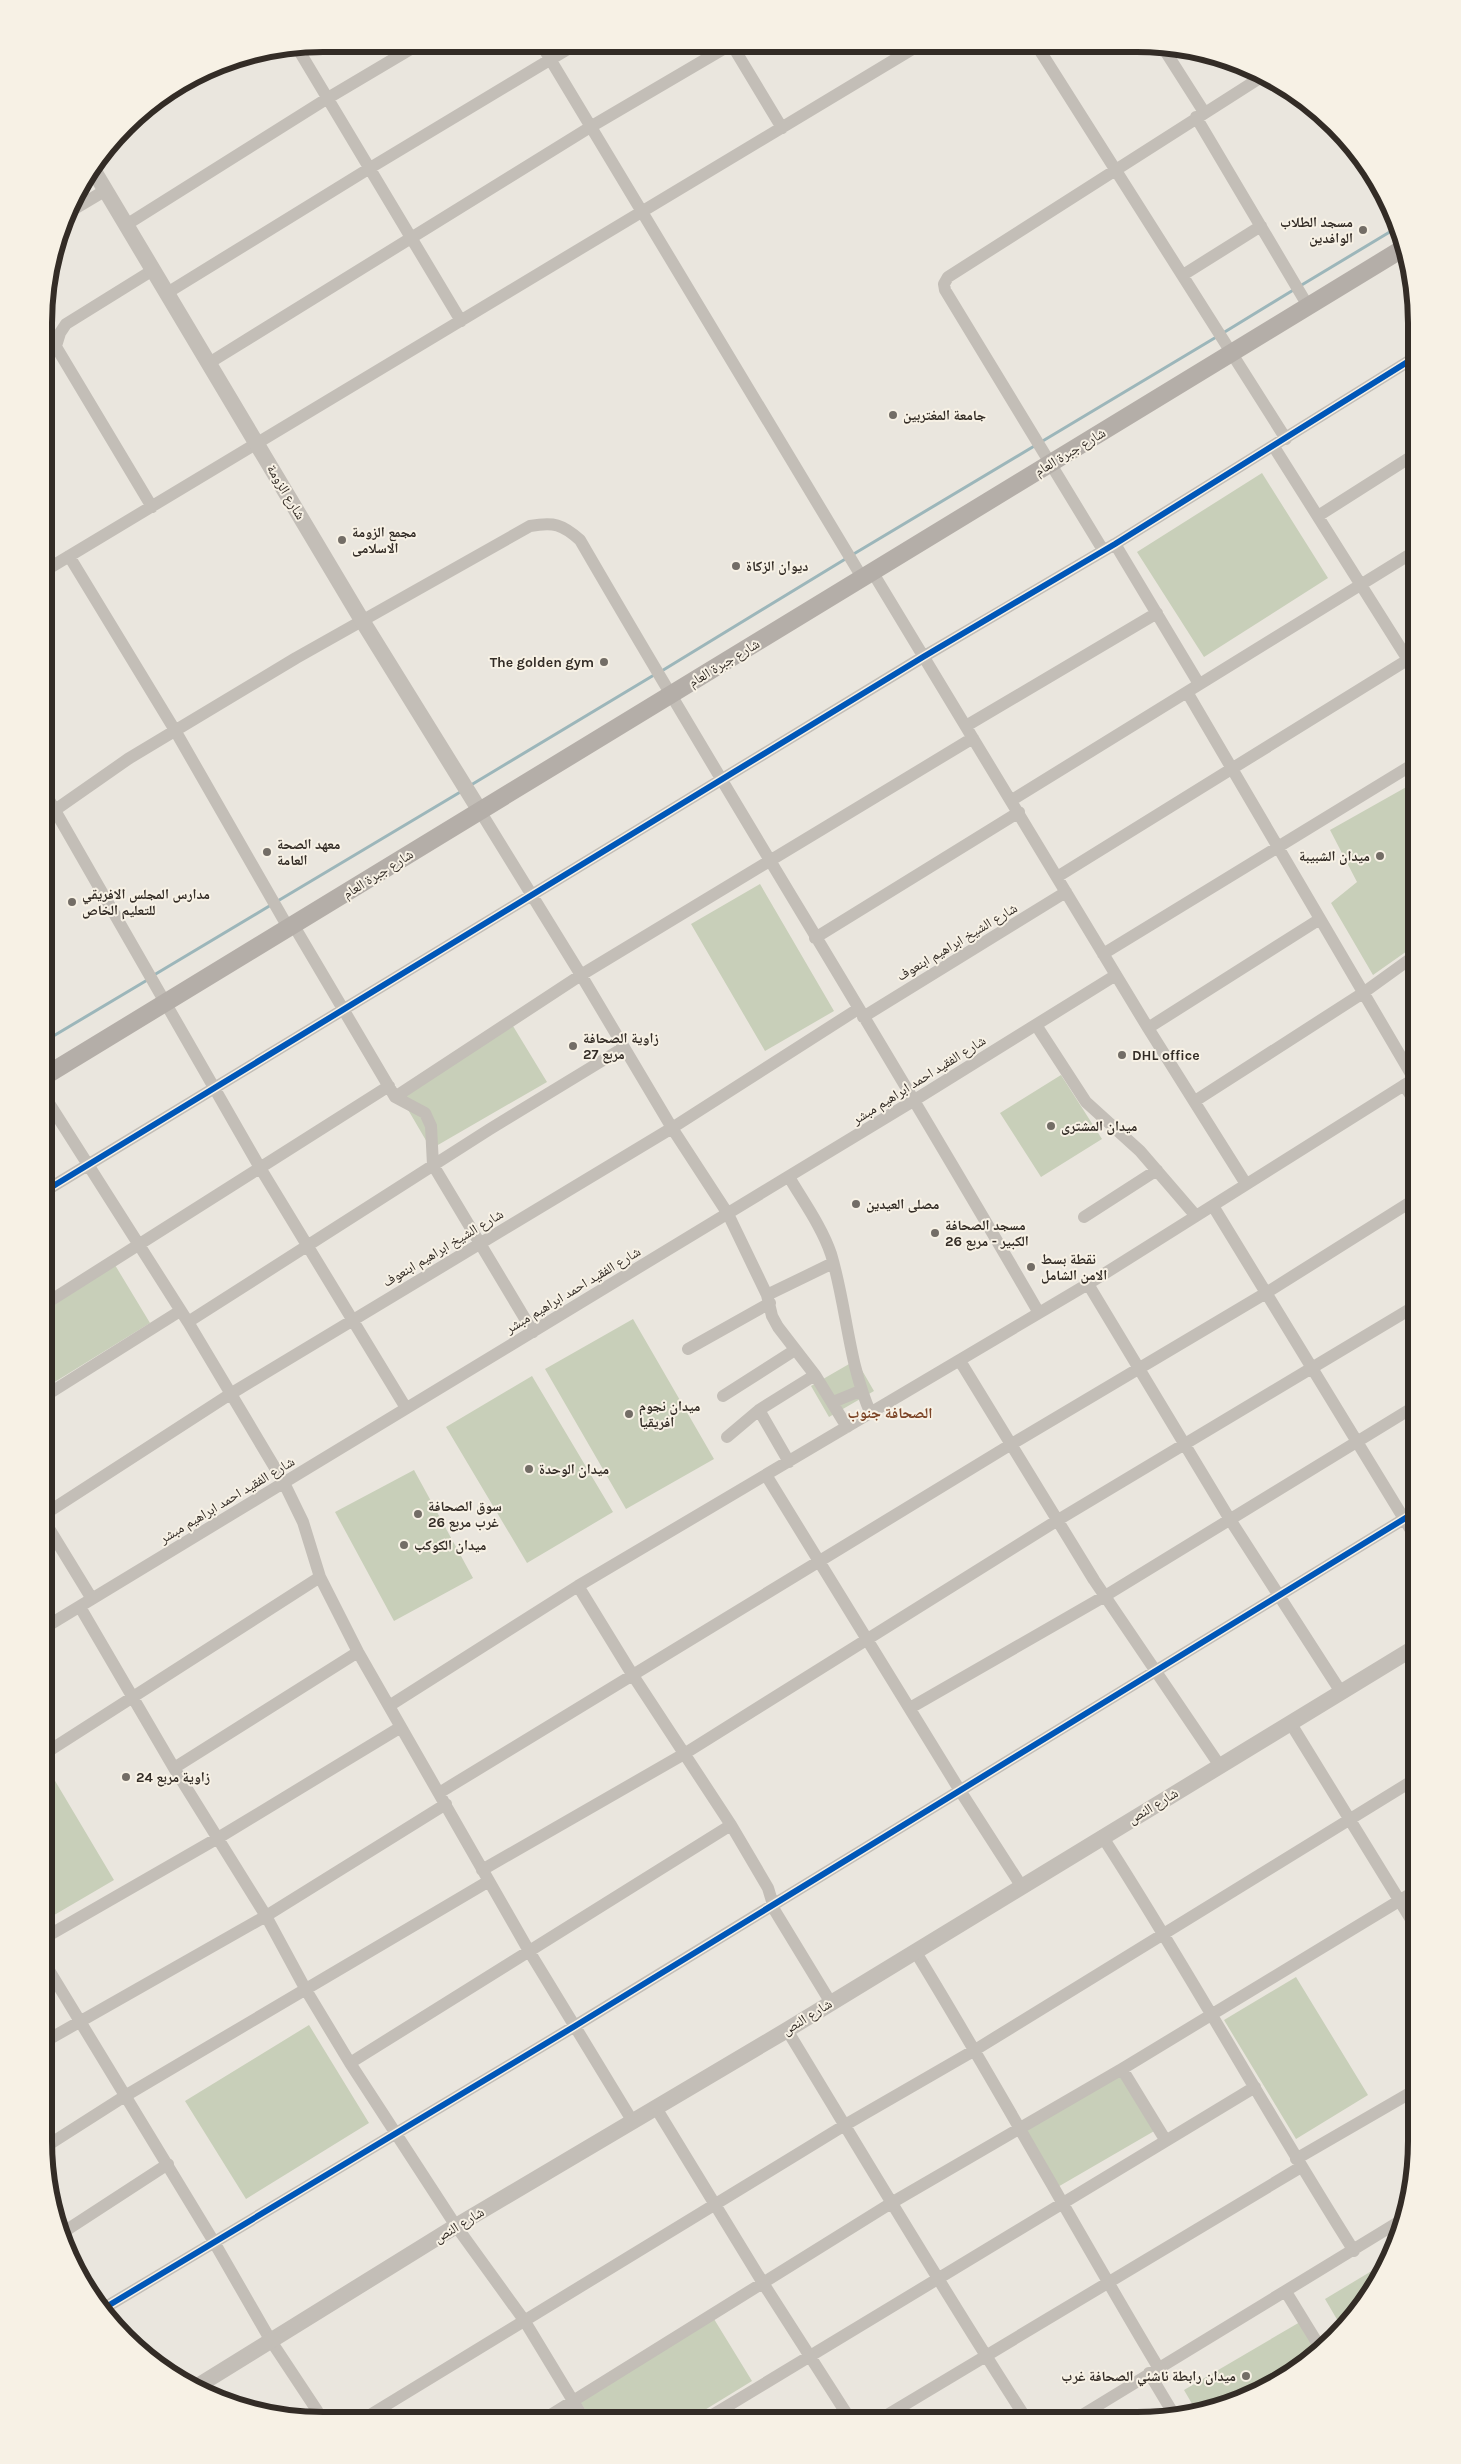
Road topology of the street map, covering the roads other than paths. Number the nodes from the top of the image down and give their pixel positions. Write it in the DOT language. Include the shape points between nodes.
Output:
graph roads {
  1 [pos="404,53"];
  2 [pos="547,53"];
  3 [pos="562,53"];
  4 [pos="717,53"];
  5 [pos="736,53"];
  6 [pos="906,53"];
  7 [pos="1041,53"];
  8 [pos="301,54"];
  9 [pos="1167,54"];
  10 [pos="551,60"];
  11 [pos="1257,80"];
  12 [pos="328,98"];
  13 [pos="1200,114"];
  14 [pos="592,126"];
  15 [pos="782,128"];
  16 [pos="370,168"];
  17 [pos="1115,168"];
  18 [pos="97,175"];
  19 [pos="106,190"];
  20 [pos="79,206"];
  21 [pos="643,212"];
  22 [pos="126,225"];
  23 [pos="1261,226"];
  24 [pos="412,237"];
  25 [pos="1398,251"];
  26 [pos="153,270"];
  27 [pos="1183,275"];
  28 [pos="167,293"];
  29 [pos="1308,306"];
  30 [pos="461,321"];
  31 [pos="53,341"];
  32 [pos="56,346"];
  33 [pos="1232,353"];
  34 [pos="1408,362"];
  35 [pos="209,363"];
  36 [pos="1286,439"];
  37 [pos="257,444"];
  38 [pos="1274,447"];
  39 [pos="1408,459"];
  40 [pos="1050,464"];
  41 [pos="152,507"];
  42 [pos="1318,516"];
  43 [pos="1115,544"];
  44 [pos="1103,550"];
  45 [pos="1408,555"];
  46 [pos="69,556"];
  47 [pos="53,566"];
  48 [pos="868,576"];
  49 [pos="1360,584"];
  50 [pos="1157,613"];
  51 [pos="363,622"];
  52 [pos="1408,650"];
  53 [pos="923,656"];
  54 [pos="1408,660"];
  55 [pos="1199,684"];
  56 [pos="1187,692"];
  57 [pos="670,696"];
  58 [pos="966,726"];
  59 [pos="176,732"];
  60 [pos="973,738"];
  61 [pos="1232,768"];
  62 [pos="1408,768"];
  63 [pos="721,779"];
  64 [pos="1012,800"];
  65 [pos="480,811"];
  66 [pos="53,812"];
  67 [pos="1019,812"];
  68 [pos="53,819"];
  69 [pos="1278,847"];
  70 [pos="770,861"];
  71 [pos="1057,877"];
  72 [pos="1066,892"];
  73 [pos="531,895"];
  74 [pos="1320,919"];
  75 [pos="292,927"];
  76 [pos="815,938"];
  77 [pos="1104,954"];
  78 [pos="1408,960"];
  79 [pos="581,975"];
  80 [pos="1116,975"];
  81 [pos="1363,993"];
  82 [pos="167,1002"];
  83 [pos="344,1009"];
  84 [pos="860,1013"];
  85 [pos="1036,1025"];
  86 [pos="1148,1028"];
  87 [pos="623,1048"];
  88 [pos="53,1071"];
  89 [pos="1408,1073"];
  90 [pos="1408,1083"];
  91 [pos="214,1087"];
  92 [pos="392,1091"];
  93 [pos="1195,1101"];
  94 [pos="913,1102"];
  95 [pos="53,1110"];
  96 [pos="672,1128"];
  97 [pos="433,1164"];
  98 [pos="88,1165"];
  99 [pos="259,1166"];
  100 [pos="1157,1170"];
  101 [pos="789,1177"];
  102 [pos="1246,1184"];
  103 [pos="53,1186"];
  104 [pos="1408,1204"];
  105 [pos="1213,1206"];
  106 [pos="728,1214"];
  107 [pos="1196,1216"];
  108 [pos="1084,1217"];
  109 [pos="138,1244"];
  110 [pos="308,1244"];
  111 [pos="480,1244"];
  112 [pos="833,1263"];
  113 [pos="1088,1284"];
  114 [pos="1266,1293"];
  115 [pos="53,1299"];
  116 [pos="769,1299"];
  117 [pos="180,1310"];
  118 [pos="1408,1310"];
  119 [pos="1038,1313"];
  120 [pos="354,1320"];
  121 [pos="188,1322"];
  122 [pos="533,1332"];
  123 [pos="688,1349"];
  124 [pos="795,1350"];
  125 [pos="960,1361"];
  126 [pos="1139,1368"];
  127 [pos="1312,1368"];
  128 [pos="815,1375"];
  129 [pos="53,1391"];
  130 [pos="860,1391"];
  131 [pos="232,1393"];
  132 [pos="723,1396"];
  133 [pos="833,1402"];
  134 [pos="406,1408"];
  135 [pos="759,1410"];
  136 [pos="1408,1411"];
  137 [pos="871,1414"];
  138 [pos="847,1427"];
  139 [pos="727,1436"];
  140 [pos="1357,1442"];
  141 [pos="1185,1444"];
  142 [pos="1010,1445"];
  143 [pos="789,1462"];
  144 [pos="766,1475"];
  145 [pos="284,1483"];
  146 [pos="53,1508"];
  147 [pos="1408,1517"];
  148 [pos="1230,1518"];
  149 [pos="1404,1519"];
  150 [pos="1058,1520"];
  151 [pos="1408,1525"];
  152 [pos="53,1537"];
  153 [pos="820,1562"];
  154 [pos="320,1577"];
  155 [pos="578,1586"];
  156 [pos="1279,1595"];
  157 [pos="1105,1596"];
  158 [pos="92,1600"];
  159 [pos="80,1607"];
  160 [pos="53,1623"];
  161 [pos="867,1641"];
  162 [pos="1408,1651"];
  163 [pos="358,1652"];
  164 [pos="1157,1672"];
  165 [pos="632,1674"];
  166 [pos="1341,1692"];
  167 [pos="134,1698"];
  168 [pos="389,1706"];
  169 [pos="910,1708"];
  170 [pos="1291,1724"];
  171 [pos="401,1727"];
  172 [pos="53,1748"];
  173 [pos="684,1754"];
  174 [pos="1220,1766"];
  175 [pos="174,1768"];
  176 [pos="1408,1784"];
  177 [pos="959,1789"];
  178 [pos="442,1798"];
  179 [pos="1350,1819"];
  180 [pos="731,1825"];
  181 [pos="1102,1836"];
  182 [pos="218,1838"];
  183 [pos="485,1876"];
  184 [pos="1022,1887"];
  185 [pos="1408,1896"];
  186 [pos="1400,1901"];
  187 [pos="773,1904"];
  188 [pos="1408,1914"];
  189 [pos="266,1916"];
  190 [pos="53,1933"];
  191 [pos="1164,1933"];
  192 [pos="529,1951"];
  193 [pos="915,1952"];
  194 [pos="53,1977"];
  195 [pos="306,1990"];
  196 [pos="831,2003"];
  197 [pos="1213,2014"];
  198 [pos="80,2021"];
  199 [pos="574,2026"];
  200 [pos="787,2030"];
  201 [pos="53,2037"];
  202 [pos="976,2050"];
  203 [pos="350,2064"];
  204 [pos="1122,2069"];
  205 [pos="1255,2088"];
  206 [pos="1408,2095"];
  207 [pos="125,2096"];
  208 [pos="656,2108"];
  209 [pos="632,2122"];
  210 [pos="845,2125"];
  211 [pos="1020,2129"];
  212 [pos="394,2132"];
  213 [pos="53,2141"];
  214 [pos="1166,2141"];
  215 [pos="1298,2163"];
  216 [pos="168,2164"];
  217 [pos="893,2202"];
  218 [pos="1061,2203"];
  219 [pos="716,2206"];
  220 [pos="1395,2225"];
  221 [pos="456,2226"];
  222 [pos="68,2228"];
  223 [pos="214,2242"];
  224 [pos="1354,2251"];
  225 [pos="936,2278"];
  226 [pos="1108,2283"];
  227 [pos="763,2284"];
  228 [pos="1286,2292"];
  229 [pos="109,2305"];
  230 [pos="524,2320"];
  231 [pos="271,2341"];
  232 [pos="1317,2343"];
  233 [pos="809,2356"];
  234 [pos="985,2356"];
  235 [pos="1154,2370"];
  236 [pos="202,2383"];
  237 [pos="573,2401"];
  238 [pos="1171,2409"];
  239 [pos="318,2412"];
  240 [pos="375,2412"];
  241 [pos="555,2412"];
  242 [pos="580,2412"];
  243 [pos="717,2412"];
  244 [pos="845,2412"];
  245 [pos="892,2412"];
  246 [pos="1022,2412"];
  247 [pos="1087,2412"];
  1 -- 12 [label="street"];
  2 -- 10 [label="street"];
  3 -- 10 [label="street"];
  4 -- 14 [label="street"];
  5 -- 15 [label="street"];
  6 -- 15 [label="street"];
  7 -- 17 [label="street"];
  8 -- 12 [label="street"];
  9 -- 13 [label="street"];
  10 -- 14 [label="street"];
  10 -- 16 [label="street"];
  11 -- 13 [label="street"];
  12 -- 16 [label="street"];
  12 -- 22 [label="street"];
  13 -- 17 [label="street"];
  13 -- 23 [label="street"];
  14 -- 21 [label="street"];
  14 -- 24 [label="street"];
  15 -- 21 [label="street"];
  16 -- 24 [label="street"];
  16 -- 28 [label="street"];
  17 -- 27 [label="street"];
  17 -- 40 [label="street" via="948,277 944,284"];
  18 -- 19 [label="street, شارع الزومة"];
  19 -- 20 [label="street"];
  19 -- 22 [label="street, شارع الزومة"];
  21 -- 30 [label="street"];
  21 -- 48 [label="street"];
  22 -- 26 [label="street, شارع الزومة"];
  23 -- 27 [label="street"];
  23 -- 29 [label="street"];
  24 -- 30 [label="street"];
  24 -- 35 [label="street"];
  25 -- 29 [label="main road, شارع جبرة العام"];
  26 -- 28 [label="street, شارع الزومة"];
  26 -- 32 [label="street" via="66,324"];
  27 -- 33 [label="street"];
  28 -- 35 [label="street, شارع الزومة"];
  29 -- 33 [label="main road, شارع جبرة العام"];
  30 -- 37 [label="street"];
  31 -- 32 [label="street"];
  32 -- 41 [label="street"];
  33 -- 36 [label="street"];
  33 -- 40 [label="main road, شارع جبرة العام"];
  34 -- 36 [label="street"];
  35 -- 37 [label="street, شارع الزومة"];
  36 -- 38 [label="street"];
  37 -- 41 [label="street"];
  37 -- 51 [label="street, شارع الزومة"];
  38 -- 42 [label="street"];
  38 -- 43 [label="street"];
  39 -- 42 [label="street"];
  40 -- 44 [label="street"];
  40 -- 48 [label="main road, شارع جبرة العام"];
  41 -- 46 [label="street"];
  42 -- 49 [label="street"];
  43 -- 44 [label="street"];
  43 -- 50 [label="street"];
  44 -- 53 [label="street"];
  45 -- 49 [label="street"];
  46 -- 47 [label="street"];
  46 -- 59 [label="street"];
  48 -- 53 [label="street"];
  48 -- 57 [label="main road, شارع جبرة العام"];
  49 -- 52 [label="street"];
  49 -- 55 [label="street"];
  50 -- 55 [label="street"];
  50 -- 58 [label="street"];
  51 -- 57 [label="street" via="530,526 548,523 567,528 580,540"];
  51 -- 59 [label="street" via="296,658"];
  51 -- 65 [label="street, شارع الزومة"];
  53 -- 58 [label="street"];
  53 -- 63 [label="street"];
  54 -- 61 [label="street"];
  55 -- 56 [label="street"];
  56 -- 61 [label="street"];
  56 -- 64 [label="street"];
  57 -- 63 [label="street"];
  57 -- 65 [label="main road, شارع جبرة العام"];
  58 -- 60 [label="street"];
  59 -- 66 [label="street" via="128,759"];
  59 -- 75 [label="street"];
  60 -- 64 [label="street"];
  60 -- 70 [label="street"];
  61 -- 69 [label="street"];
  61 -- 71 [label="street"];
  62 -- 69 [label="street"];
  63 -- 70 [label="street"];
  63 -- 73 [label="street"];
  64 -- 67 [label="street"];
  65 -- 73 [label="street"];
  65 -- 75 [label="main road, شارع جبرة العام"];
  67 -- 71 [label="street"];
  67 -- 76 [label="street"];
  68 -- 82 [label="street"];
  69 -- 74 [label="street"];
  69 -- 77 [label="street"];
  70 -- 76 [label="street"];
  70 -- 79 [label="street"];
  71 -- 72 [label="street"];
  72 -- 77 [label="street"];
  72 -- 84 [label="street, شارع الشيخ ابراهيم ابنعوف"];
  73 -- 79 [label="street"];
  73 -- 83 [label="street"];
  74 -- 81 [label="street"];
  74 -- 86 [label="street"];
  75 -- 82 [label="main road, شارع جبرة العام"];
  75 -- 83 [label="street"];
  76 -- 84 [label="street"];
  77 -- 80 [label="street"];
  78 -- 81 [label="street"];
  79 -- 87 [label="street"];
  79 -- 92 [label="street"];
  80 -- 85 [label="street, شارع الفقيد احمد ابراهيم مبشر"];
  80 -- 86 [label="street"];
  81 -- 89 [label="street"];
  81 -- 93 [label="street"];
  82 -- 88 [label="main road, شارع جبرة العام"];
  82 -- 91 [label="street"];
  83 -- 91 [label="street"];
  83 -- 92 [label="street"];
  84 -- 94 [label="street"];
  84 -- 96 [label="street, شارع الشيخ ابراهيم ابنعوف"];
  85 -- 94 [label="street, شارع الفقيد احمد ابراهيم مبشر"];
  85 -- 100 [label="street" via="1086,1102"];
  86 -- 93 [label="street"];
  87 -- 96 [label="street"];
  87 -- 97 [label="street"];
  90 -- 102 [label="street"];
  91 -- 98 [label="street"];
  91 -- 99 [label="street"];
  92 -- 97 [label="street" via="425,1113 431,1126"];
  92 -- 99 [label="street"];
  93 -- 102 [label="street"];
  94 -- 101 [label="street, شارع الفقيد احمد ابراهيم مبشر"];
  94 -- 119 [label="street"];
  95 -- 98 [label="street"];
  96 -- 106 [label="street"];
  96 -- 111 [label="street, شارع الشيخ ابراهيم ابنعوف"];
  97 -- 110 [label="street"];
  97 -- 111 [label="street"];
  98 -- 103 [label="street"];
  98 -- 109 [label="street"];
  99 -- 109 [label="street"];
  99 -- 110 [label="street"];
  100 -- 107 [label="street"];
  100 -- 108 [label="street"];
  101 -- 106 [label="street, شارع الفقيد احمد ابراهيم مبشر"];
  101 -- 112 [label="street" via="827,1245"];
  102 -- 105 [label="street"];
  104 -- 114 [label="street"];
  105 -- 107 [label="street"];
  105 -- 114 [label="street"];
  106 -- 116 [label="street"];
  106 -- 122 [label="street, شارع الفقيد احمد ابراهيم مبشر"];
  107 -- 113 [label="street"];
  109 -- 115 [label="street"];
  109 -- 117 [label="street"];
  110 -- 120 [label="street"];
  110 -- 121 [label="street"];
  111 -- 120 [label="street, شارع الشيخ ابراهيم ابنعوف"];
  111 -- 122 [label="street"];
  112 -- 116 [label="street"];
  112 -- 130 [label="street"];
  113 -- 119 [label="street"];
  113 -- 126 [label="street"];
  114 -- 126 [label="street"];
  114 -- 127 [label="street"];
  116 -- 123 [label="street"];
  116 -- 124 [label="street" via="772,1316"];
  117 -- 121 [label="street"];
  117 -- 129 [label="street"];
  118 -- 127 [label="street"];
  119 -- 125 [label="street"];
  120 -- 131 [label="street, شارع الشيخ ابراهيم ابنعوف"];
  120 -- 134 [label="street"];
  121 -- 131 [label="street"];
  122 -- 134 [label="street, شارع الفقيد احمد ابراهيم مبشر"];
  124 -- 128 [label="street"];
  124 -- 132 [label="street"];
  125 -- 137 [label="street"];
  125 -- 142 [label="street"];
  126 -- 141 [label="street"];
  126 -- 142 [label="street"];
  127 -- 140 [label="street"];
  127 -- 141 [label="street"];
  128 -- 133 [label="street"];
  128 -- 135 [label="street"];
  130 -- 133 [label="street"];
  130 -- 137 [label="street"];
  131 -- 145 [label="street"];
  131 -- 146 [label="street, شارع الشيخ ابراهيم ابنعوف"];
  133 -- 138 [label="street"];
  134 -- 145 [label="street, شارع الفقيد احمد ابراهيم مبشر"];
  135 -- 139 [label="street"];
  135 -- 143 [label="street"];
  136 -- 140 [label="street"];
  137 -- 138 [label="street"];
  138 -- 143 [label="street"];
  140 -- 148 [label="street"];
  140 -- 149 [label="street"];
  141 -- 148 [label="street"];
  141 -- 150 [label="street"];
  142 -- 150 [label="street"];
  142 -- 153 [label="street"];
  143 -- 144 [label="street"];
  144 -- 153 [label="street"];
  144 -- 155 [label="street"];
  145 -- 154 [label="street" via="303,1522"];
  145 -- 158 [label="street, شارع الفقيد احمد ابراهيم مبشر"];
  147 -- 149 [label="street"];
  148 -- 156 [label="street"];
  148 -- 157 [label="street"];
  149 -- 151 [label="street"];
  149 -- 156 [label="street"];
  150 -- 157 [label="street"];
  150 -- 161 [label="street"];
  152 -- 158 [label="street"];
  153 -- 161 [label="street"];
  153 -- 165 [label="street"];
  154 -- 163 [label="street"];
  154 -- 167 [label="street"];
  155 -- 165 [label="street"];
  155 -- 168 [label="street"];
  156 -- 164 [label="street"];
  156 -- 166 [label="street"];
  157 -- 164 [label="street"];
  157 -- 169 [label="street"];
  158 -- 159 [label="street, شارع الفقيد احمد ابراهيم مبشر"];
  159 -- 160 [label="street, شارع الفقيد احمد ابراهيم مبشر"];
  159 -- 167 [label="street"];
  161 -- 169 [label="street"];
  161 -- 173 [label="street"];
  162 -- 166 [label="street, شارع النص"];
  163 -- 168 [label="street"];
  163 -- 175 [label="street"];
  164 -- 174 [label="street"];
  164 -- 177 [label="street"];
  165 -- 173 [label="street"];
  165 -- 178 [label="street"];
  166 -- 170 [label="street, شارع النص"];
  167 -- 172 [label="street"];
  167 -- 175 [label="street"];
  168 -- 171 [label="street"];
  169 -- 177 [label="street"];
  170 -- 174 [label="street, شارع النص"];
  170 -- 179 [label="street"];
  171 -- 178 [label="street"];
  171 -- 182 [label="street"];
  173 -- 180 [label="street"];
  173 -- 183 [label="street"];
  174 -- 181 [label="street, شارع النص"];
  175 -- 182 [label="street"];
  176 -- 179 [label="street"];
  177 -- 184 [label="street"];
  177 -- 187 [label="street"];
  178 -- 183 [label="street"];
  178 -- 189 [label="street"];
  179 -- 186 [label="street"];
  179 -- 191 [label="street"];
  180 -- 187 [label="street" via="768,1888"];
  180 -- 192 [label="street"];
  181 -- 184 [label="street, شارع النص"];
  181 -- 191 [label="street"];
  182 -- 189 [label="street"];
  182 -- 190 [label="street"];
  183 -- 192 [label="street"];
  183 -- 195 [label="street"];
  184 -- 193 [label="street, شارع النص"];
  185 -- 186 [label="street"];
  186 -- 188 [label="street"];
  186 -- 197 [label="street"];
  187 -- 196 [label="street"];
  187 -- 199 [label="street"];
  189 -- 195 [label="street"];
  189 -- 198 [label="street"];
  191 -- 197 [label="street"];
  191 -- 202 [label="street"];
  192 -- 199 [label="street"];
  192 -- 203 [label="street"];
  193 -- 196 [label="street, شارع النص"];
  193 -- 202 [label="street"];
  194 -- 198 [label="street"];
  195 -- 203 [label="street"];
  195 -- 207 [label="street"];
  196 -- 200 [label="street, شارع النص"];
  197 -- 204 [label="street"];
  197 -- 205 [label="street"];
  198 -- 201 [label="street"];
  198 -- 207 [label="street"];
  199 -- 209 [label="street"];
  199 -- 212 [label="street"];
  200 -- 208 [label="street, شارع النص"];
  200 -- 210 [label="street"];
  202 -- 210 [label="street"];
  202 -- 211 [label="street"];
  203 -- 212 [label="street"];
  204 -- 211 [label="street"];
  204 -- 214 [label="street"];
  205 -- 214 [label="street"];
  205 -- 215 [label="street"];
  206 -- 215 [label="street"];
  207 -- 213 [label="street"];
  207 -- 216 [label="street"];
  208 -- 209 [label="street, شارع النص"];
  208 -- 219 [label="street"];
  209 -- 221 [label="street, شارع النص"];
  210 -- 217 [label="street"];
  210 -- 219 [label="street"];
  211 -- 217 [label="street"];
  211 -- 218 [label="street"];
  212 -- 221 [label="street"];
  212 -- 223 [label="street"];
  214 -- 218 [label="street"];
  215 -- 224 [label="street"];
  215 -- 226 [label="street"];
  216 -- 222 [label="street"];
  216 -- 223 [label="street"];
  217 -- 225 [label="street"];
  217 -- 227 [label="street"];
  218 -- 225 [label="street"];
  218 -- 226 [label="street"];
  219 -- 227 [label="street"];
  219 -- 230 [label="street"];
  220 -- 224 [label="street"];
  221 -- 230 [label="street"];
  221 -- 231 [label="street, شارع النص"];
  223 -- 229 [label="street"];
  223 -- 231 [label="street"];
  224 -- 228 [label="street"];
  225 -- 233 [label="street"];
  225 -- 234 [label="street"];
  226 -- 234 [label="street"];
  226 -- 235 [label="street"];
  227 -- 233 [label="street"];
  227 -- 237 [label="street"];
  228 -- 232 [label="street"];
  228 -- 235 [label="street"];
  230 -- 237 [label="street"];
  230 -- 240 [label="street"];
  231 -- 236 [label="street, شارع النص"];
  231 -- 239 [label="street"];
  233 -- 243 [label="street"];
  233 -- 244 [label="street"];
  234 -- 245 [label="street"];
  234 -- 246 [label="street"];
  235 -- 238 [label="street"];
  235 -- 247 [label="street"];
  237 -- 241 [label="street"];
  237 -- 242 [label="street"];
}
